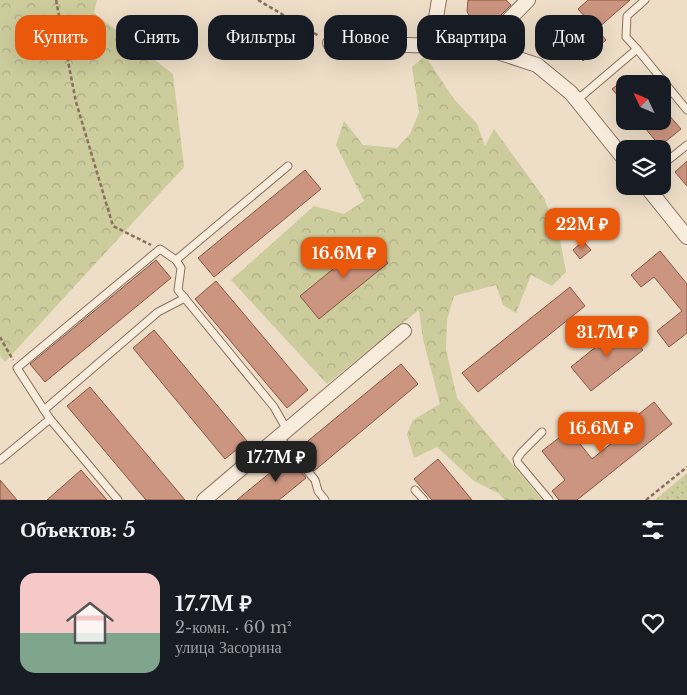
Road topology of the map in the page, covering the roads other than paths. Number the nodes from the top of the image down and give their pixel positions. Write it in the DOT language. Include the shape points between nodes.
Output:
graph roads {
  1 [pos="439,0"];
  2 [pos="528,0"];
  3 [pos="645,0"];
  4 [pos="436,15"];
  5 [pos="513,15"];
  6 [pos="637,49"];
  7 [pos="522,60"];
  8 [pos="577,100"];
  9 [pos="687,110"];
  10 [pos="687,145"];
  11 [pos="616,149"];
  12 [pos="671,158"];
  13 [pos="288,166"];
  14 [pos="653,195"];
  15 [pos="687,236"];
  16 [pos="176,260"];
  17 [pos="185,298"];
  18 [pos="404,331"];
  19 [pos="44,410"];
  20 [pos="50,419"];
  21 [pos="542,432"];
  22 [pos="283,433"];
  23 [pos="0,460"];
  24 [pos="415,490"];
  25 [pos="118,500"];
  26 [pos="204,500"];
  27 [pos="325,500"];
  28 [pos="424,500"];
  29 [pos="549,500"];
  1 -- 4 [label="street"];
  2 -- 5 [label="street"];
  3 -- 6 [label="lane" via="627,16 626,37"];
  6 -- 8 [label="lane"];
  6 -- 9 [label="lane"];
  7 -- 8 [label="street" via="537,65"];
  8 -- 11 [label="street"];
  10 -- 12 [label="lane"];
  13 -- 16 [label="lane"];
  14 -- 15 [label="street"];
  16 -- 17 [label="lane" via="181,268 178,290"];
  16 -- 19 [label="lane" via="160,249 17,368"];
  17 -- 19 [label="lane" via="158,312"];
  17 -- 22 [label="lane" via="274,407"];
  18 -- 22 [label="street"];
  19 -- 20 [label="lane"];
  20 -- 23 [label="lane"];
  20 -- 25 [label="lane"];
  21 -- 29 [label="lane" via="516,459"];
  22 -- 26 [label="street"];
  22 -- 27 [label="lane"];
  24 -- 28 [label="lane"];
}
